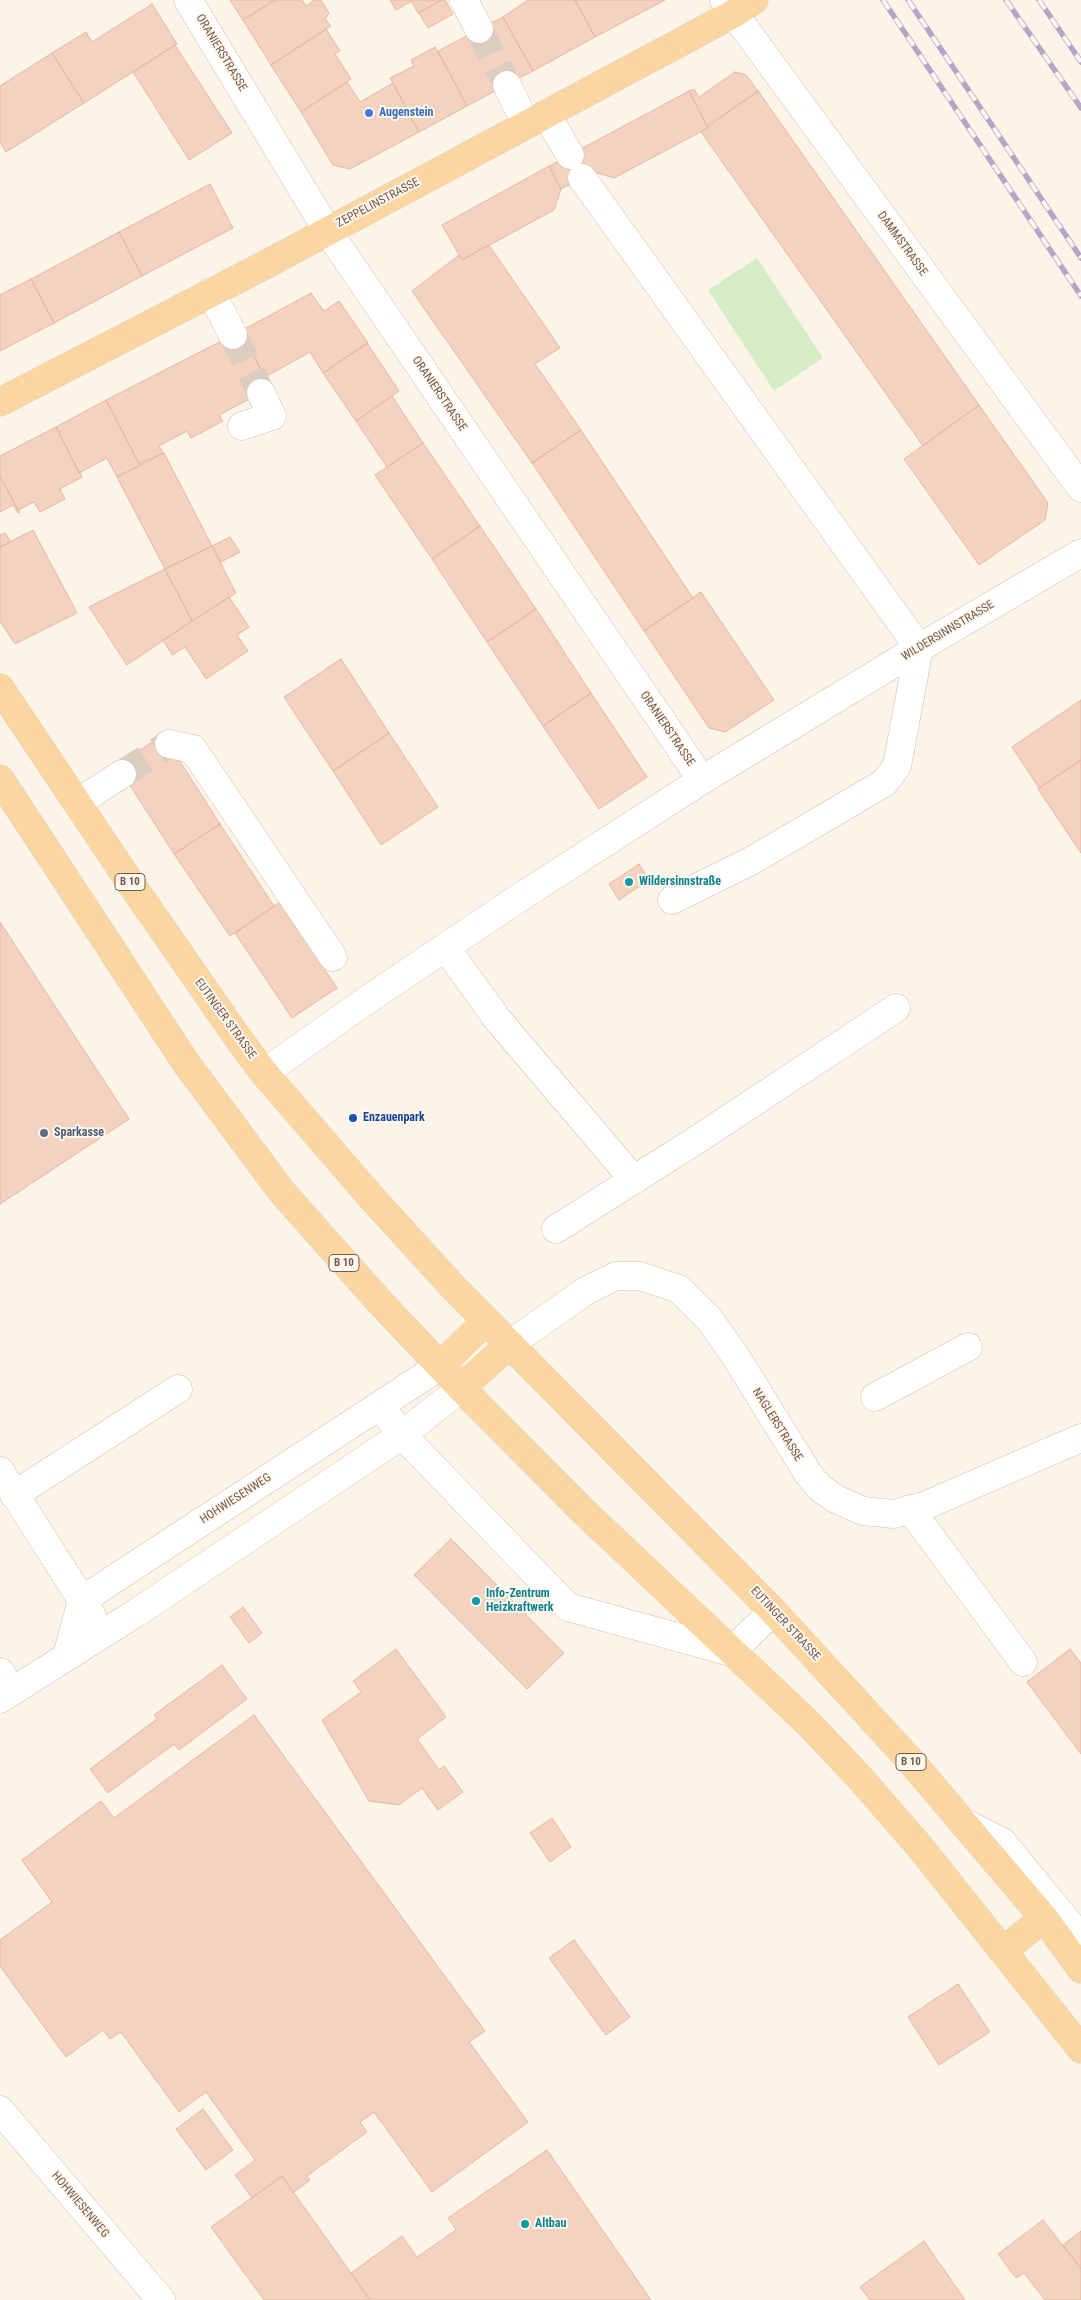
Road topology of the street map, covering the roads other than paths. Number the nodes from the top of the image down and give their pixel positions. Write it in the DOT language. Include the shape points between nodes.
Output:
graph roads {
  1 [pos="188,0"];
  2 [pos="464,0"];
  3 [pos="737,5"];
  4 [pos="479,29"];
  5 [pos="506,85"];
  6 [pos="536,119"];
  7 [pos="327,230"];
  8 [pos="211,292"];
  9 [pos="233,335"];
  10 [pos="261,393"];
  11 [pos="0,402"];
  12 [pos="242,426"];
  13 [pos="1081,488"];
  14 [pos="1081,553"];
  15 [pos="919,648"];
  16 [pos="0,688"];
  17 [pos="168,744"];
  18 [pos="122,774"];
  19 [pos="0,779"];
  20 [pos="702,780"];
  21 [pos="77,802"];
  22 [pos="672,900"];
  23 [pos="446,948"];
  24 [pos="333,957"];
  25 [pos="896,1008"];
  26 [pos="264,1073"];
  27 [pos="634,1180"];
  28 [pos="556,1229"];
  29 [pos="486,1322"];
  30 [pos="510,1344"];
  31 [pos="968,1348"];
  32 [pos="440,1366"];
  33 [pos="461,1388"];
  34 [pos="178,1389"];
  35 [pos="875,1397"];
  36 [pos="380,1406"];
  37 [pos="402,1434"];
  38 [pos="1081,1438"];
  39 [pos="0,1471"];
  40 [pos="14,1495"];
  41 [pos="910,1509"];
  42 [pos="82,1600"];
  43 [pos="773,1611"];
  44 [pos="104,1633"];
  45 [pos="731,1652"];
  46 [pos="67,1656"];
  47 [pos="1023,1662"];
  48 [pos="4,1687"];
  49 [pos="961,1821"];
  50 [pos="1044,1918"];
  51 [pos="1081,1938"];
  52 [pos="1004,1950"];
  53 [pos="1081,1969"];
  54 [pos="1081,2049"];
  55 [pos="0,2110"];
  56 [pos="161,2300"];
  1 -- 7 [label="street, ORANIERSTRASSE"];
  2 -- 4 [label="street"];
  3 -- 6 [label="main road, ZEPPELINSTRASSE"];
  3 -- 13 [label="street, DAMMSTRASSE"];
  5 -- 6 [label="street"];
  6 -- 7 [label="main road, ZEPPELINSTRASSE"];
  6 -- 15 [label="street" via="576,166"];
  7 -- 8 [label="main road, ZEPPELINSTRASSE"];
  7 -- 20 [label="street, ORANIERSTRASSE"];
  8 -- 9 [label="street"];
  8 -- 11 [label="main road, ZEPPELINSTRASSE"];
  10 -- 12 [label="street" via="272,416"];
  14 -- 15 [label="street, WILDERSINNSTRASSE"];
  15 -- 20 [label="street, WILDERSINNSTRASSE"];
  15 -- 22 [label="street" via="897,766 884,783 751,861"];
  16 -- 21 [label="main road, EUTINGER STRASSE / B 10"];
  17 -- 24 [label="street" via="193,750"];
  18 -- 21 [label="street"];
  19 -- 32 [label="main road, B 10" via="181,1055 253,1155 317,1232"];
  20 -- 23 [label="street, WILDERSINNSTRASSE"];
  21 -- 26 [label="main road, EUTINGER STRASSE / B 10"];
  23 -- 26 [label="street, WILDERSINNSTRASSE" via="359,995"];
  23 -- 27 [label="street" via="498,1020"];
  25 -- 27 [label="street"];
  26 -- 29 [label="main road, EUTINGER STRASSE / B 10"];
  27 -- 28 [label="street"];
  29 -- 30 [label="main road, EUTINGER STRASSE / B 10"];
  29 -- 32 [label="main road"];
  30 -- 33 [label="main road"];
  30 -- 41 [label="street, NAGLERSTRASSE" via="587,1290 616,1276 640,1276 679,1289 709,1319 734,1354 791,1448 820,1488 836,1500 863,1511 894,1514"];
  30 -- 43 [label="main road, EUTINGER STRASSE / B 10"];
  31 -- 35 [label="street"];
  32 -- 33 [label="main road, B 10"];
  32 -- 36 [label="street, HOHWIESENWEG"];
  33 -- 37 [label="street"];
  33 -- 45 [label="main road, B 10" via="581,1510"];
  34 -- 40 [label="street"];
  36 -- 37 [label="street"];
  36 -- 42 [label="street, HOHWIESENWEG"];
  37 -- 44 [label="street"];
  37 -- 45 [label="street" via="568,1607"];
  38 -- 41 [label="street, NAGLERSTRASSE" via="982,1482"];
  39 -- 40 [label="street"];
  40 -- 42 [label="street"];
  41 -- 47 [label="street"];
  42 -- 44 [label="street"];
  42 -- 46 [label="street"];
  43 -- 45 [label="street"];
  43 -- 49 [label="main road, EUTINGER STRASSE / B 10" via="908,1758"];
  44 -- 46 [label="street"];
  45 -- 52 [label="main road, B 10" via="809,1724 860,1778"];
  46 -- 48 [label="street"];
  49 -- 50 [label="main road, EUTINGER STRASSE / B 10"];
  49 -- 51 [label="street" via="1002,1842"];
  50 -- 52 [label="main road"];
  50 -- 53 [label="main road, EUTINGER STRASSE / B 10"];
  52 -- 54 [label="main road, B 10"];
  55 -- 56 [label="street, HOHWIESENWEG"];
}
